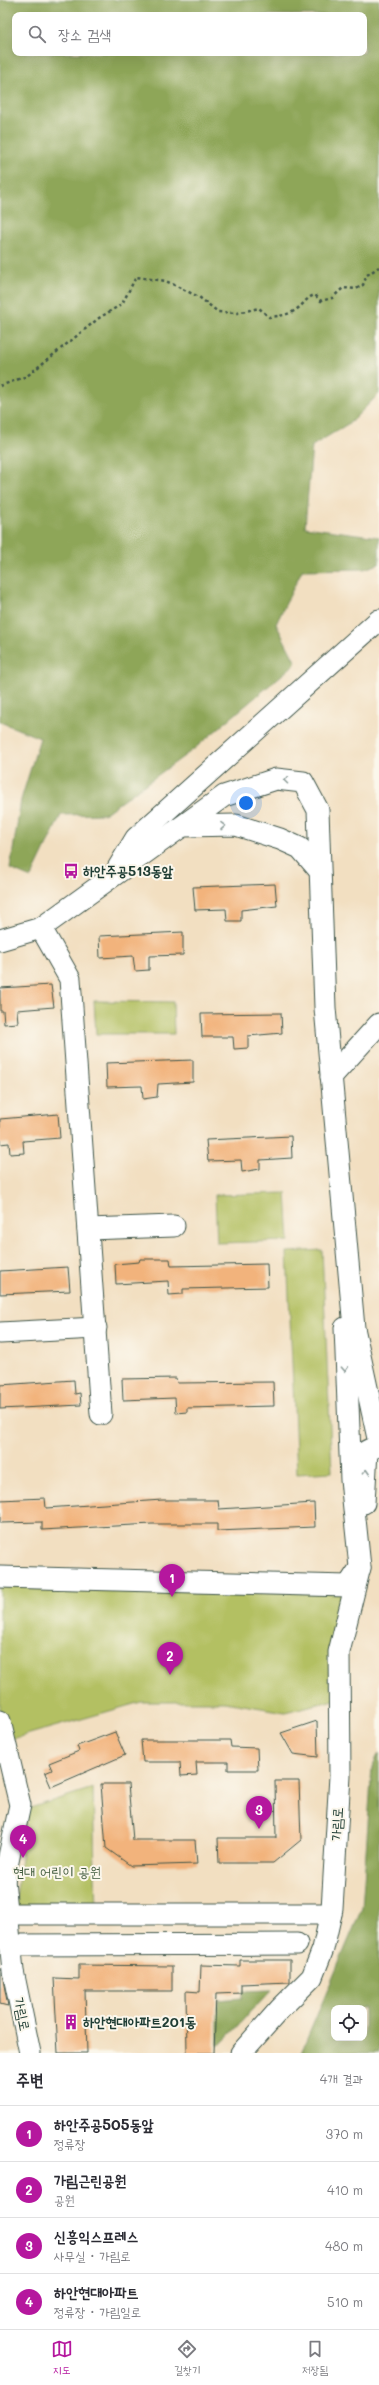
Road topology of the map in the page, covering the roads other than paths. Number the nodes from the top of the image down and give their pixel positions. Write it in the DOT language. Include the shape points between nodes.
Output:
graph roads {
  1 [pos="379,620"];
  2 [pos="313,801"];
  3 [pos="184,826"];
  4 [pos="280,839"];
  5 [pos="319,870"];
  6 [pos="112,877"];
  7 [pos="41,928"];
  8 [pos="0,940"];
  9 [pos="379,1024"];
  10 [pos="331,1077"];
  11 [pos="174,1226"];
  12 [pos="88,1229"];
  13 [pos="348,1260"];
  14 [pos="96,1328"];
  15 [pos="0,1333"];
  16 [pos="101,1414"];
  17 [pos="379,1444"];
  18 [pos="360,1567"];
  19 [pos="0,1577"];
  20 [pos="0,1721"];
  21 [pos="2,1884"];
  22 [pos="7,1914"];
  23 [pos="331,1914"];
  24 [pos="297,1944"];
  25 [pos="10,1945"];
  26 [pos="30,2053"];
  27 [pos="241,2053"];
  1 -- 6 [label="street" via="136,838"];
  2 -- 3 [label="street, one-way" via="303,782 276,779 224,796"];
  2 -- 4 [label="street" via="303,832"];
  2 -- 5 [label="street" via="318,810"];
  3 -- 4 [label="street, one-way" via="236,826"];
  3 -- 6 [label="street"];
  4 -- 5 [label="street" via="300,848"];
  5 -- 10 [label="street"];
  6 -- 7 [label="street"];
  7 -- 8 [label="street"];
  7 -- 12 [label="street" via="70,979"];
  9 -- 10 [label="street"];
  10 -- 13 [label="street"];
  11 -- 12 [label="street"];
  12 -- 14 [label="street"];
  13 -- 17 [label="street" via="354,1328"];
  13 -- 18 [label="street, one-way" via="344,1340 351,1480"];
  14 -- 15 [label="street"];
  14 -- 16 [label="street"];
  18 -- 17 [label="street, one-way" via="367,1451"];
  18 -- 19 [label="street" via="348,1586"];
  18 -- 23 [label="street, 가림로" via="339,1652 340,1776"];
  20 -- 21 [label="street, 가림로" via="20,1805"];
  21 -- 22 [label="street, 가림로"];
  22 -- 23 [label="street"];
  22 -- 25 [label="street, 가림로"];
  23 -- 27 [label="street, 가림로" via="323,1949 312,1977"];
  24 -- 25 [label="street"];
  25 -- 26 [label="street, 가림로"];
}
